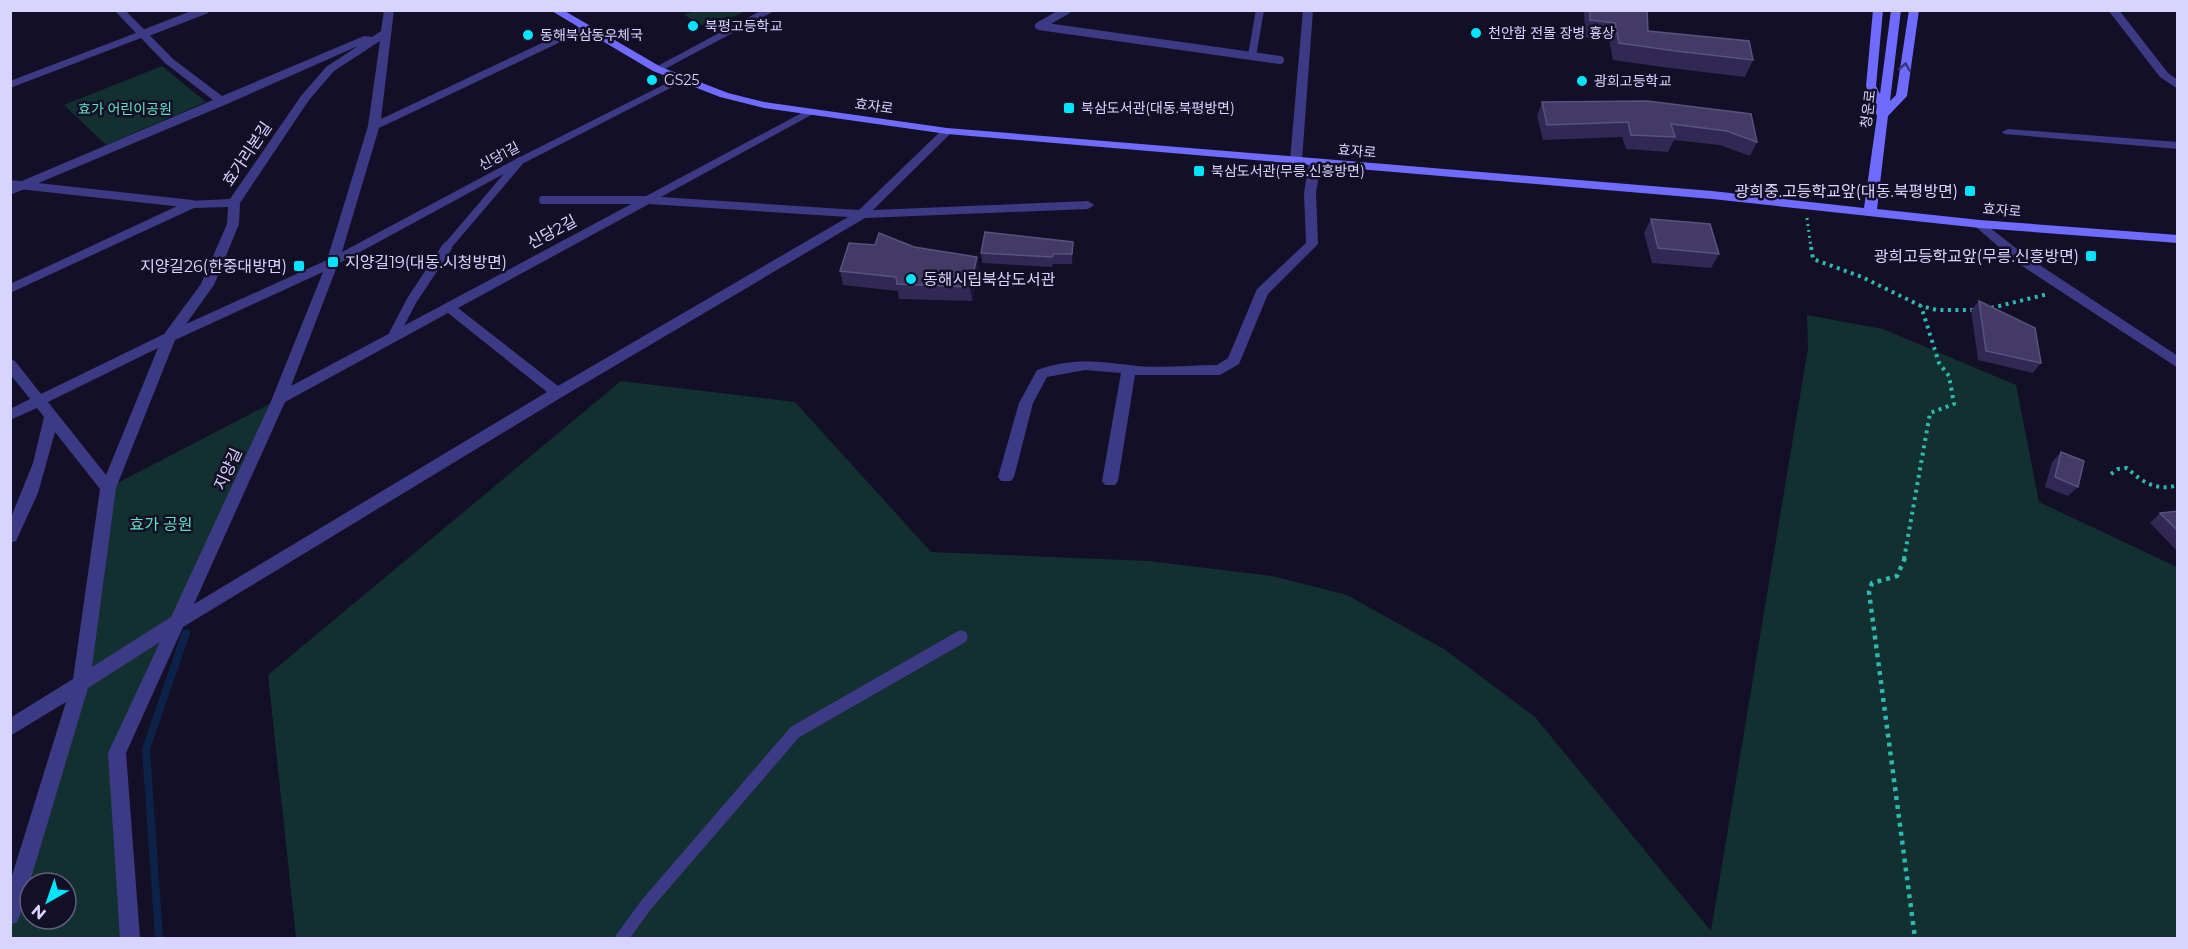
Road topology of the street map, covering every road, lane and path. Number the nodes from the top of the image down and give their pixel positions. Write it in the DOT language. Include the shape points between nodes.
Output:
graph roads {
  1 [pos="120,10"];
  2 [pos="205,10"];
  3 [pos="389,10"];
  4 [pos="555,10"];
  5 [pos="771,10"];
  6 [pos="1067,10"];
  7 [pos="1260,10"];
  8 [pos="1308,10"];
  9 [pos="1878,10"];
  10 [pos="1896,10"];
  11 [pos="1914,10"];
  12 [pos="2113,10"];
  13 [pos="584,27"];
  14 [pos="386,33"];
  15 [pos="143,34"];
  16 [pos="1252,56"];
  17 [pos="1280,60"];
  18 [pos="657,69"];
  19 [pos="681,80"];
  20 [pos="10,85"];
  21 [pos="2178,86"];
  22 [pos="223,102"];
  23 [pos="809,112"];
  24 [pos="1882,116"];
  25 [pos="374,126"];
  26 [pos="947,131"];
  27 [pos="2008,132"];
  28 [pos="2178,146"];
  29 [pos="1296,160"];
  30 [pos="520,162"];
  31 [pos="1316,162"];
  32 [pos="16,185"];
  33 [pos="10,191"];
  34 [pos="543,200"];
  35 [pos="645,200"];
  36 [pos="234,203"];
  37 [pos="192,204"];
  38 [pos="1088,205"];
  39 [pos="1806,205"];
  40 [pos="1870,212"];
  41 [pos="862,214"];
  42 [pos="1980,224"];
  43 [pos="2178,239"];
  44 [pos="333,262"];
  45 [pos="2065,288"];
  46 [pos="10,290"];
  47 [pos="1921,306"];
  48 [pos="449,307"];
  49 [pos="1989,308"];
  50 [pos="1979,310"];
  51 [pos="169,337"];
  52 [pos="392,338"];
  53 [pos="2178,363"];
  54 [pos="10,364"];
  55 [pos="1129,370"];
  56 [pos="557,393"];
  57 [pos="279,399"];
  58 [pos="39,400"];
  59 [pos="10,415"];
  60 [pos="51,416"];
  61 [pos="2111,474"];
  62 [pos="1006,477"];
  63 [pos="1110,481"];
  64 [pos="2178,485"];
  65 [pos="108,488"];
  66 [pos="10,537"];
  67 [pos="177,622"];
  68 [pos="961,637"];
  69 [pos="81,682"];
  70 [pos="10,728"];
  71 [pos="10,915"];
  72 [pos="130,939"];
  73 [pos="622,939"];
  74 [pos="1915,939"];
  1 -- 15 [label="street"];
  2 -- 15 [label="lane"];
  3 -- 14 [label="street, 지양길"];
  4 -- 13 [label="street, 효자로"];
  5 -- 18 [label="street"];
  6 -- 16 [label="lane" via="1039,26"];
  7 -- 16 [label="lane"];
  8 -- 29 [label="street"];
  9 -- 24 [label="street" via="1871,86"];
  10 -- 24 [label="street, 청운로"];
  24 -- 11 [label="street, one-way" via="1901,96"];
  12 -- 21 [label="street" via="2164,75"];
  13 -- 18 [label="street, 효자로"];
  13 -- 25 [label="street"];
  14 -- 22 [label="street" via="354,42"];
  14 -- 25 [label="street, 지양길"];
  14 -- 36 [label="street, 효가리본길" via="330,69 305,98"];
  15 -- 20 [label="street"];
  15 -- 22 [label="street" via="169,61"];
  16 -- 17 [label="lane"];
  18 -- 19 [label="street, 효자로"];
  19 -- 23 [label="street, 효자로" via="764,105"];
  19 -- 30 [label="street, 신당1길"];
  22 -- 32 [label="street"];
  23 -- 26 [label="street, 효자로"];
  23 -- 35 [label="street, 신당2길"];
  24 -- 40 [label="street, 청운로"];
  25 -- 44 [label="street, 지양길"];
  26 -- 29 [label="street, 효자로"];
  26 -- 41 [label="street"];
  27 -- 28 [label="street"];
  29 -- 31 [label="street, 효자로"];
  30 -- 44 [label="street, 신당1길"];
  30 -- 52 [label="lane" via="447,246"];
  31 -- 39 [label="street, 효자로"];
  31 -- 55 [label="street" via="1310,193 1312,244 1262,292 1234,361 1220,369"];
  32 -- 33 [label="street"];
  32 -- 37 [label="lane"];
  34 -- 35 [label="lane"];
  35 -- 41 [label="street"];
  35 -- 48 [label="street, 신당2길"];
  36 -- 37 [label="street"];
  36 -- 51 [label="street, 효가리본길" via="233,224 207,285"];
  37 -- 46 [label="street"];
  38 -- 41 [label="street"];
  39 -- 40 [label="street, 효자로"];
  39 -- 47 [label="path" via="1813,259 1862,277"];
  40 -- 42 [label="street, 효자로"];
  41 -- 56 [label="street"];
  42 -- 43 [label="street, 효자로"];
  42 -- 45 [label="street" via="2020,259"];
  44 -- 51 [label="street, 신당1길"];
  44 -- 57 [label="street, 지양길"];
  45 -- 49 [label="path"];
  45 -- 53 [label="street"];
  47 -- 50 [label="path"];
  47 -- 74 [label="path" via="1939,363 1949,376 1954,404 1930,413 1907,552 1897,576 1872,583 1869,592"];
  48 -- 52 [label="street, 신당2길"];
  48 -- 56 [label="street"];
  51 -- 58 [label="street, 신당1길"];
  51 -- 65 [label="street, 효가리본길"];
  52 -- 57 [label="street, 신당2길"];
  54 -- 58 [label="street"];
  55 -- 62 [label="street" via="1066,365 1042,374 1026,403"];
  55 -- 63 [label="street"];
  56 -- 67 [label="street"];
  57 -- 67 [label="street, 지양길"];
  58 -- 59 [label="street, 신당1길"];
  58 -- 60 [label="street"];
  60 -- 65 [label="street"];
  60 -- 66 [label="street" via="45,455"];
  61 -- 64 [label="path" via="2127,468 2139,480 2158,489"];
  65 -- 69 [label="street, 효가리본길"];
  67 -- 69 [label="street"];
  67 -- 72 [label="street, 지양길" via="117,753"];
  68 -- 73 [label="lane" via="795,732 646,905"];
  69 -- 70 [label="street"];
  69 -- 71 [label="street, 효가리본길"];
}
